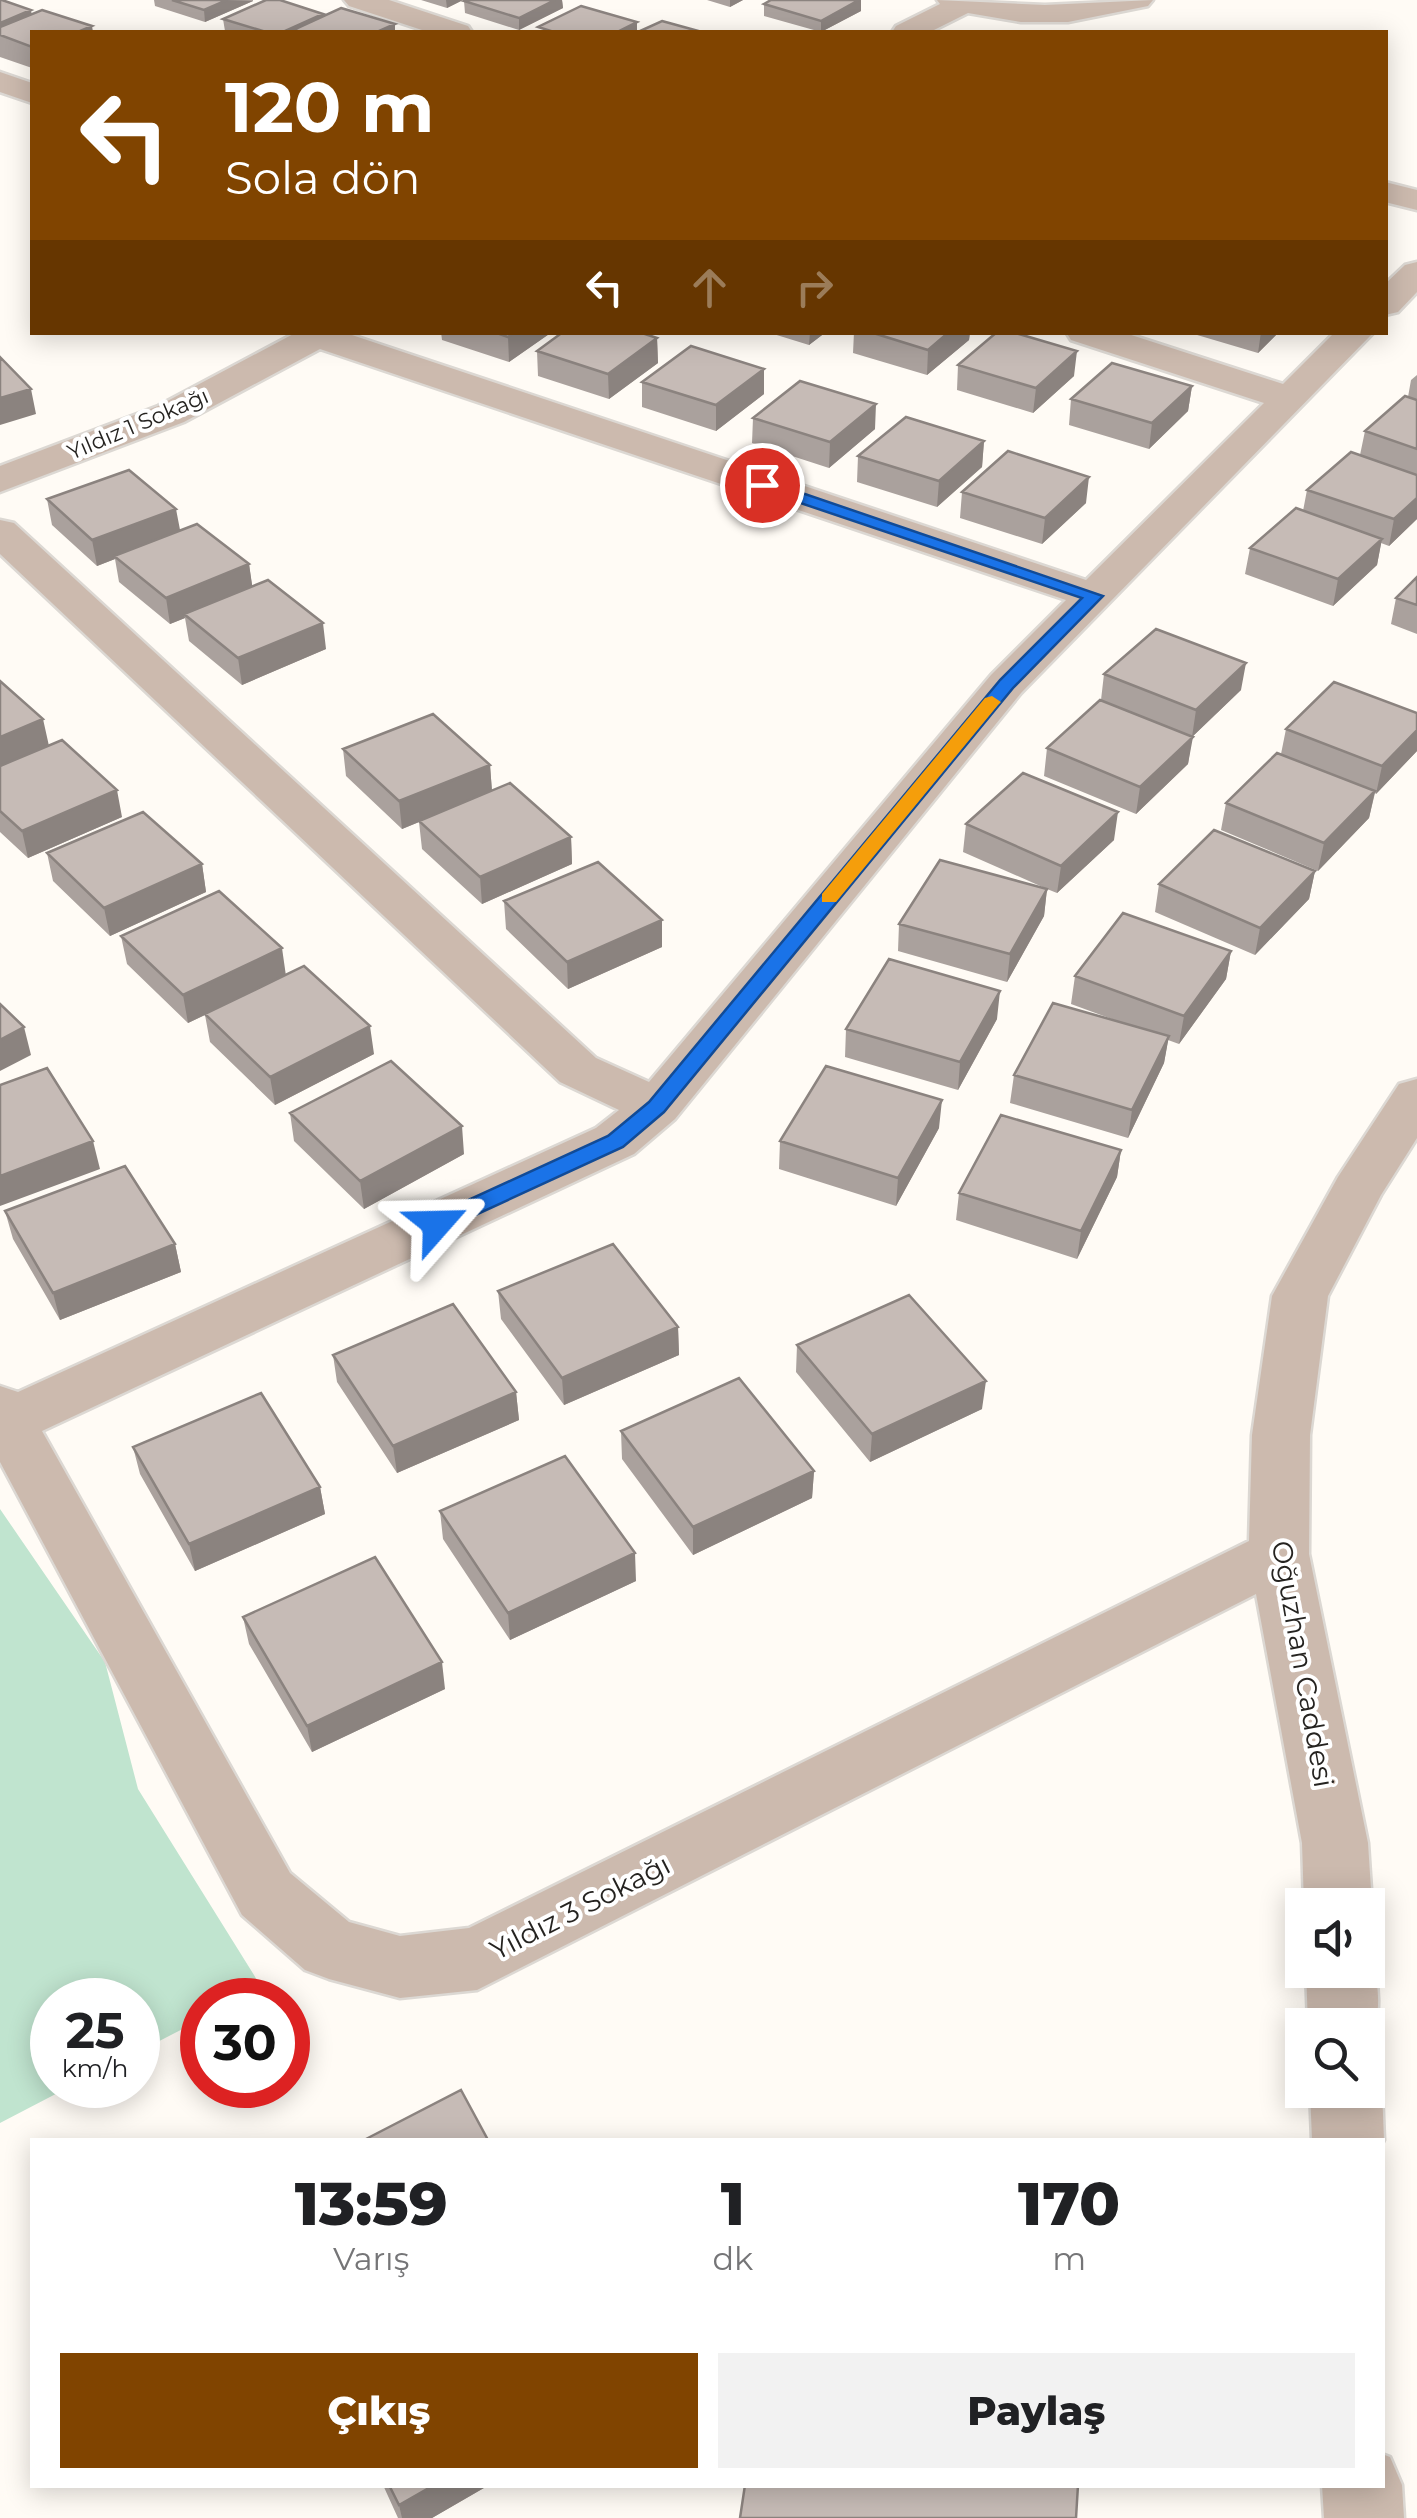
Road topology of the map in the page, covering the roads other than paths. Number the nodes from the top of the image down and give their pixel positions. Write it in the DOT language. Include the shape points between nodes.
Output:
graph roads {
  1 [pos="358,0"];
  2 [pos="1138,0"];
  3 [pos="958,2"];
  4 [pos="451,30"];
  5 [pos="910,30"];
  6 [pos="0,82"];
  7 [pos="30,93"];
  8 [pos="1388,193"];
  9 [pos="1417,200"];
  10 [pos="1417,272"];
  11 [pos="1388,301"];
  12 [pos="322,335"];
  13 [pos="1093,335"];
  14 [pos="1353,335"];
  15 [pos="1290,398"];
  16 [pos="0,480"];
  17 [pos="0,532"];
  18 [pos="1094,596"];
  19 [pos="1417,1096"];
  20 [pos="657,1107"];
  21 [pos="4,1414"];
  22 [pos="1279,1554"];
  23 [pos="1337,1888"];
  24 [pos="1347,2108"];
  25 [pos="1348,2138"];
  26 [pos="1362,2488"];
  27 [pos="1364,2518"];
  1 -- 4 [label="street"];
  2 -- 3 [label="street" via="1043,15"];
  3 -- 5 [label="street"];
  6 -- 7 [label="street"];
  8 -- 9 [label="street"];
  10 -- 11 [label="street"];
  12 -- 16 [label="street, Yıldız 1 Sokağı" via="171,414"];
  12 -- 18 [label="street"];
  13 -- 15 [label="street"];
  14 -- 15 [label="street"];
  15 -- 18 [label="street"];
  17 -- 20 [label="street" via="578,1070"];
  18 -- 20 [label="street" via="1006,684"];
  19 -- 22 [label="street, Oğuzhan Caddesi" via="1300,1296 1281,1436"];
  20 -- 21 [label="street" via="616,1142"];
  21 -- 22 [label="street, Yıldız 3 Sokağı" via="266,1894 329,1948 400,1967 477,1959"];
  22 -- 23 [label="street, Oğuzhan Caddesi" via="1335,1843"];
  24 -- 25 [label="street"];
  26 -- 27 [label="street"];
}
